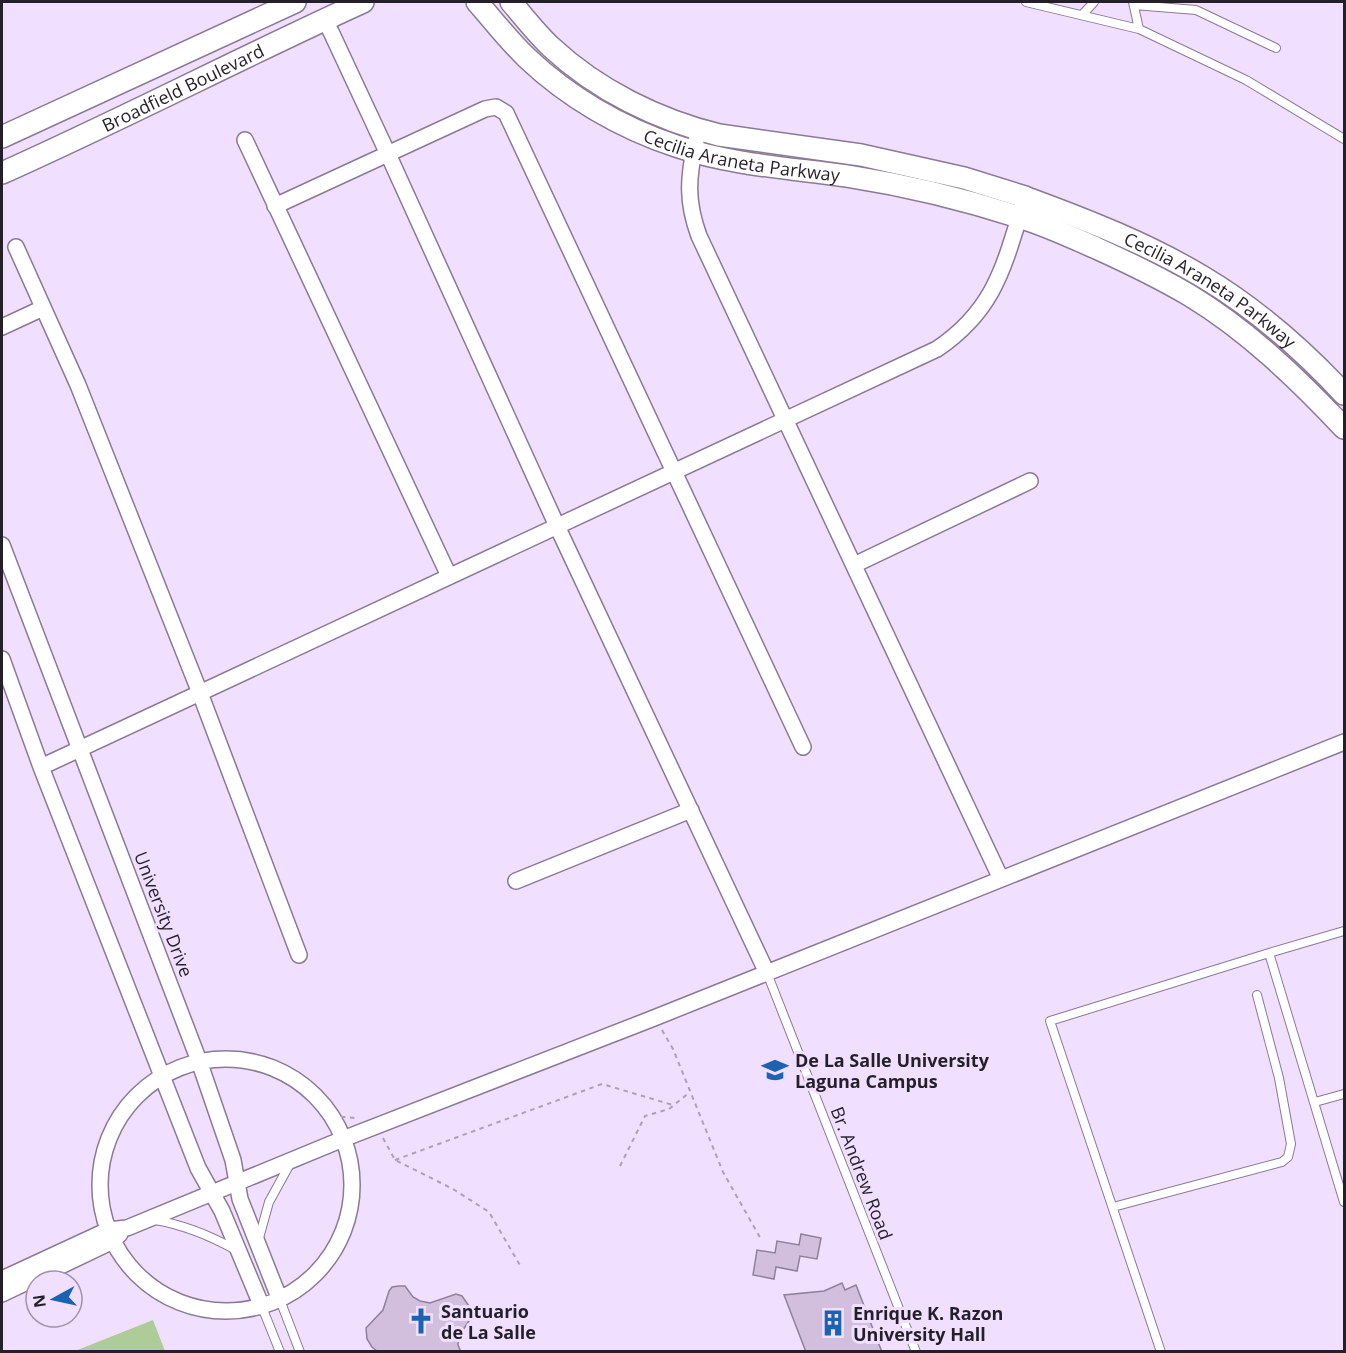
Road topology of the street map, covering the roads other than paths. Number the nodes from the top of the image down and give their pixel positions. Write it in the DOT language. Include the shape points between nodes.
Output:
graph roads {
  1 [pos="295,2"];
  2 [pos="363,2"];
  3 [pos="477,2"];
  4 [pos="511,2"];
  5 [pos="1026,2"];
  6 [pos="1094,2"];
  7 [pos="1134,3"];
  8 [pos="1082,15"];
  9 [pos="325,19"];
  10 [pos="1139,29"];
  11 [pos="1276,48"];
  12 [pos="699,130"];
  13 [pos="2,137"];
  14 [pos="1344,139"];
  15 [pos="245,140"];
  16 [pos="694,152"];
  17 [pos="388,154"];
  18 [pos="2,173"];
  19 [pos="275,206"];
  20 [pos="1022,207"];
  21 [pos="16,247"];
  22 [pos="43,308"];
  23 [pos="2,327"];
  24 [pos="1344,394"];
  25 [pos="786,418"];
  26 [pos="1344,428"];
  27 [pos="674,471"];
  28 [pos="1030,481"];
  29 [pos="557,525"];
  30 [pos="2,545"];
  31 [pos="854,565"];
  32 [pos="449,576"];
  33 [pos="2,659"];
  34 [pos="200,693"];
  35 [pos="1344,742"];
  36 [pos="803,747"];
  37 [pos="81,750"];
  38 [pos="41,766"];
  39 [pos="691,810"];
  40 [pos="1001,879"];
  41 [pos="516,880"];
  42 [pos="1344,931"];
  43 [pos="1269,953"];
  44 [pos="298,955"];
  45 [pos="767,973"];
  46 [pos="1257,995"];
  47 [pos="199,1061"];
  48 [pos="163,1075"];
  49 [pos="1344,1094"];
  50 [pos="1315,1102"];
  51 [pos="344,1139"];
  52 [pos="292,1161"];
  53 [pos="1340,1173"];
  54 [pos="237,1183"];
  55 [pos="212,1193"];
  56 [pos="1344,1202"];
  57 [pos="1113,1207"];
  58 [pos="148,1219"];
  59 [pos="111,1235"];
  60 [pos="257,1243"];
  61 [pos="239,1252"];
  62 [pos="2,1279"];
  63 [pos="2,1294"];
  64 [pos="280,1300"];
  65 [pos="262,1307"];
  66 [pos="280,1352"];
  67 [pos="300,1352"];
  68 [pos="916,1352"];
  69 [pos="1161,1352"];
  1 -- 13 [label="street, Broadfield Boulevard"];
  2 -- 9 [label="street, Broadfield Boulevard"];
  3 -- 16 [label="street, Cecilia Araneta Parkway" via="528,59 575,95 632,129"];
  4 -- 12 [label="street, Cecilia Araneta Parkway" via="551,47 586,75 639,106"];
  5 -- 8 [label="lane"];
  6 -- 8 [label="lane"];
  7 -- 10 [label="lane"];
  7 -- 11 [label="lane" via="1196,10"];
  8 -- 10 [label="lane"];
  9 -- 17 [label="street"];
  9 -- 18 [label="street, Broadfield Boulevard"];
  10 -- 14 [label="lane" via="1246,80"];
  12 -- 16 [label="street"];
  12 -- 20 [label="street, Cecilia Araneta Parkway" via="835,150 964,178"];
  15 -- 19 [label="street"];
  16 -- 20 [label="street, Cecilia Araneta Parkway"];
  16 -- 25 [label="street" via="689,176 693,218"];
  17 -- 19 [label="street"];
  17 -- 27 [label="street" via="485,109 496,107 506,113"];
  17 -- 29 [label="street"];
  19 -- 32 [label="street"];
  20 -- 24 [label="street, Cecilia Araneta Parkway" via="1116,233 1204,278 1266,321"];
  20 -- 25 [label="street" via="994,288 969,324 937,349"];
  20 -- 26 [label="street, Cecilia Araneta Parkway" via="1050,227 1190,296 1264,350"];
  21 -- 22 [label="street"];
  22 -- 23 [label="street"];
  22 -- 34 [label="street" via="78,385"];
  25 -- 27 [label="street"];
  25 -- 31 [label="street"];
  27 -- 29 [label="street"];
  27 -- 36 [label="street"];
  28 -- 31 [label="street"];
  29 -- 32 [label="street"];
  29 -- 39 [label="street"];
  30 -- 37 [label="street, University Drive"];
  31 -- 40 [label="street"];
  32 -- 34 [label="street"];
  33 -- 38 [label="street"];
  34 -- 37 [label="street"];
  34 -- 44 [label="street"];
  35 -- 40 [label="street"];
  37 -- 38 [label="street"];
  37 -- 47 [label="street, University Drive"];
  38 -- 48 [label="street"];
  39 -- 41 [label="street"];
  39 -- 45 [label="street"];
  40 -- 45 [label="street"];
  42 -- 43 [label="lane"];
  43 -- 50 [label="lane"];
  43 -- 57 [label="lane" via="1050,1021"];
  45 -- 51 [label="street"];
  45 -- 68 [label="lane, Br. Andrew Road"];
  46 -- 57 [label="lane" via="1280,1078 1291,1144 1288,1156 1282,1162"];
  47 -- 48 [label="street"];
  47 -- 51 [label="street" via="229,1058 259,1063 287,1074 312,1093 332,1116"];
  47 -- 54 [label="street, University Drive" via="233,1160"];
  48 -- 55 [label="street" via="198,1168"];
  48 -- 59 [label="street" via="126,1108 104,1153 101,1203"];
  49 -- 50 [label="lane"];
  50 -- 53 [label="lane"];
  51 -- 52 [label="street"];
  51 -- 64 [label="street" via="351,1172 351,1203 343,1233 327,1261 306,1283"];
  52 -- 54 [label="street"];
  52 -- 60 [label="lane" via="269,1202"];
  53 -- 56 [label="lane"];
  54 -- 55 [label="street"];
  54 -- 60 [label="street, University Drive"];
  55 -- 58 [label="street"];
  55 -- 61 [label="street"];
  57 -- 69 [label="lane"];
  58 -- 59 [label="street"];
  58 -- 61 [label="lane" via="186,1226"];
  59 -- 62 [label="street"];
  59 -- 63 [label="street"];
  59 -- 65 [label="street" via="127,1264 148,1285 174,1301 212,1311"];
  60 -- 64 [label="street, University Drive"];
  61 -- 65 [label="street"];
  64 -- 65 [label="street"];
  64 -- 67 [label="lane"];
  65 -- 66 [label="lane"];
}
